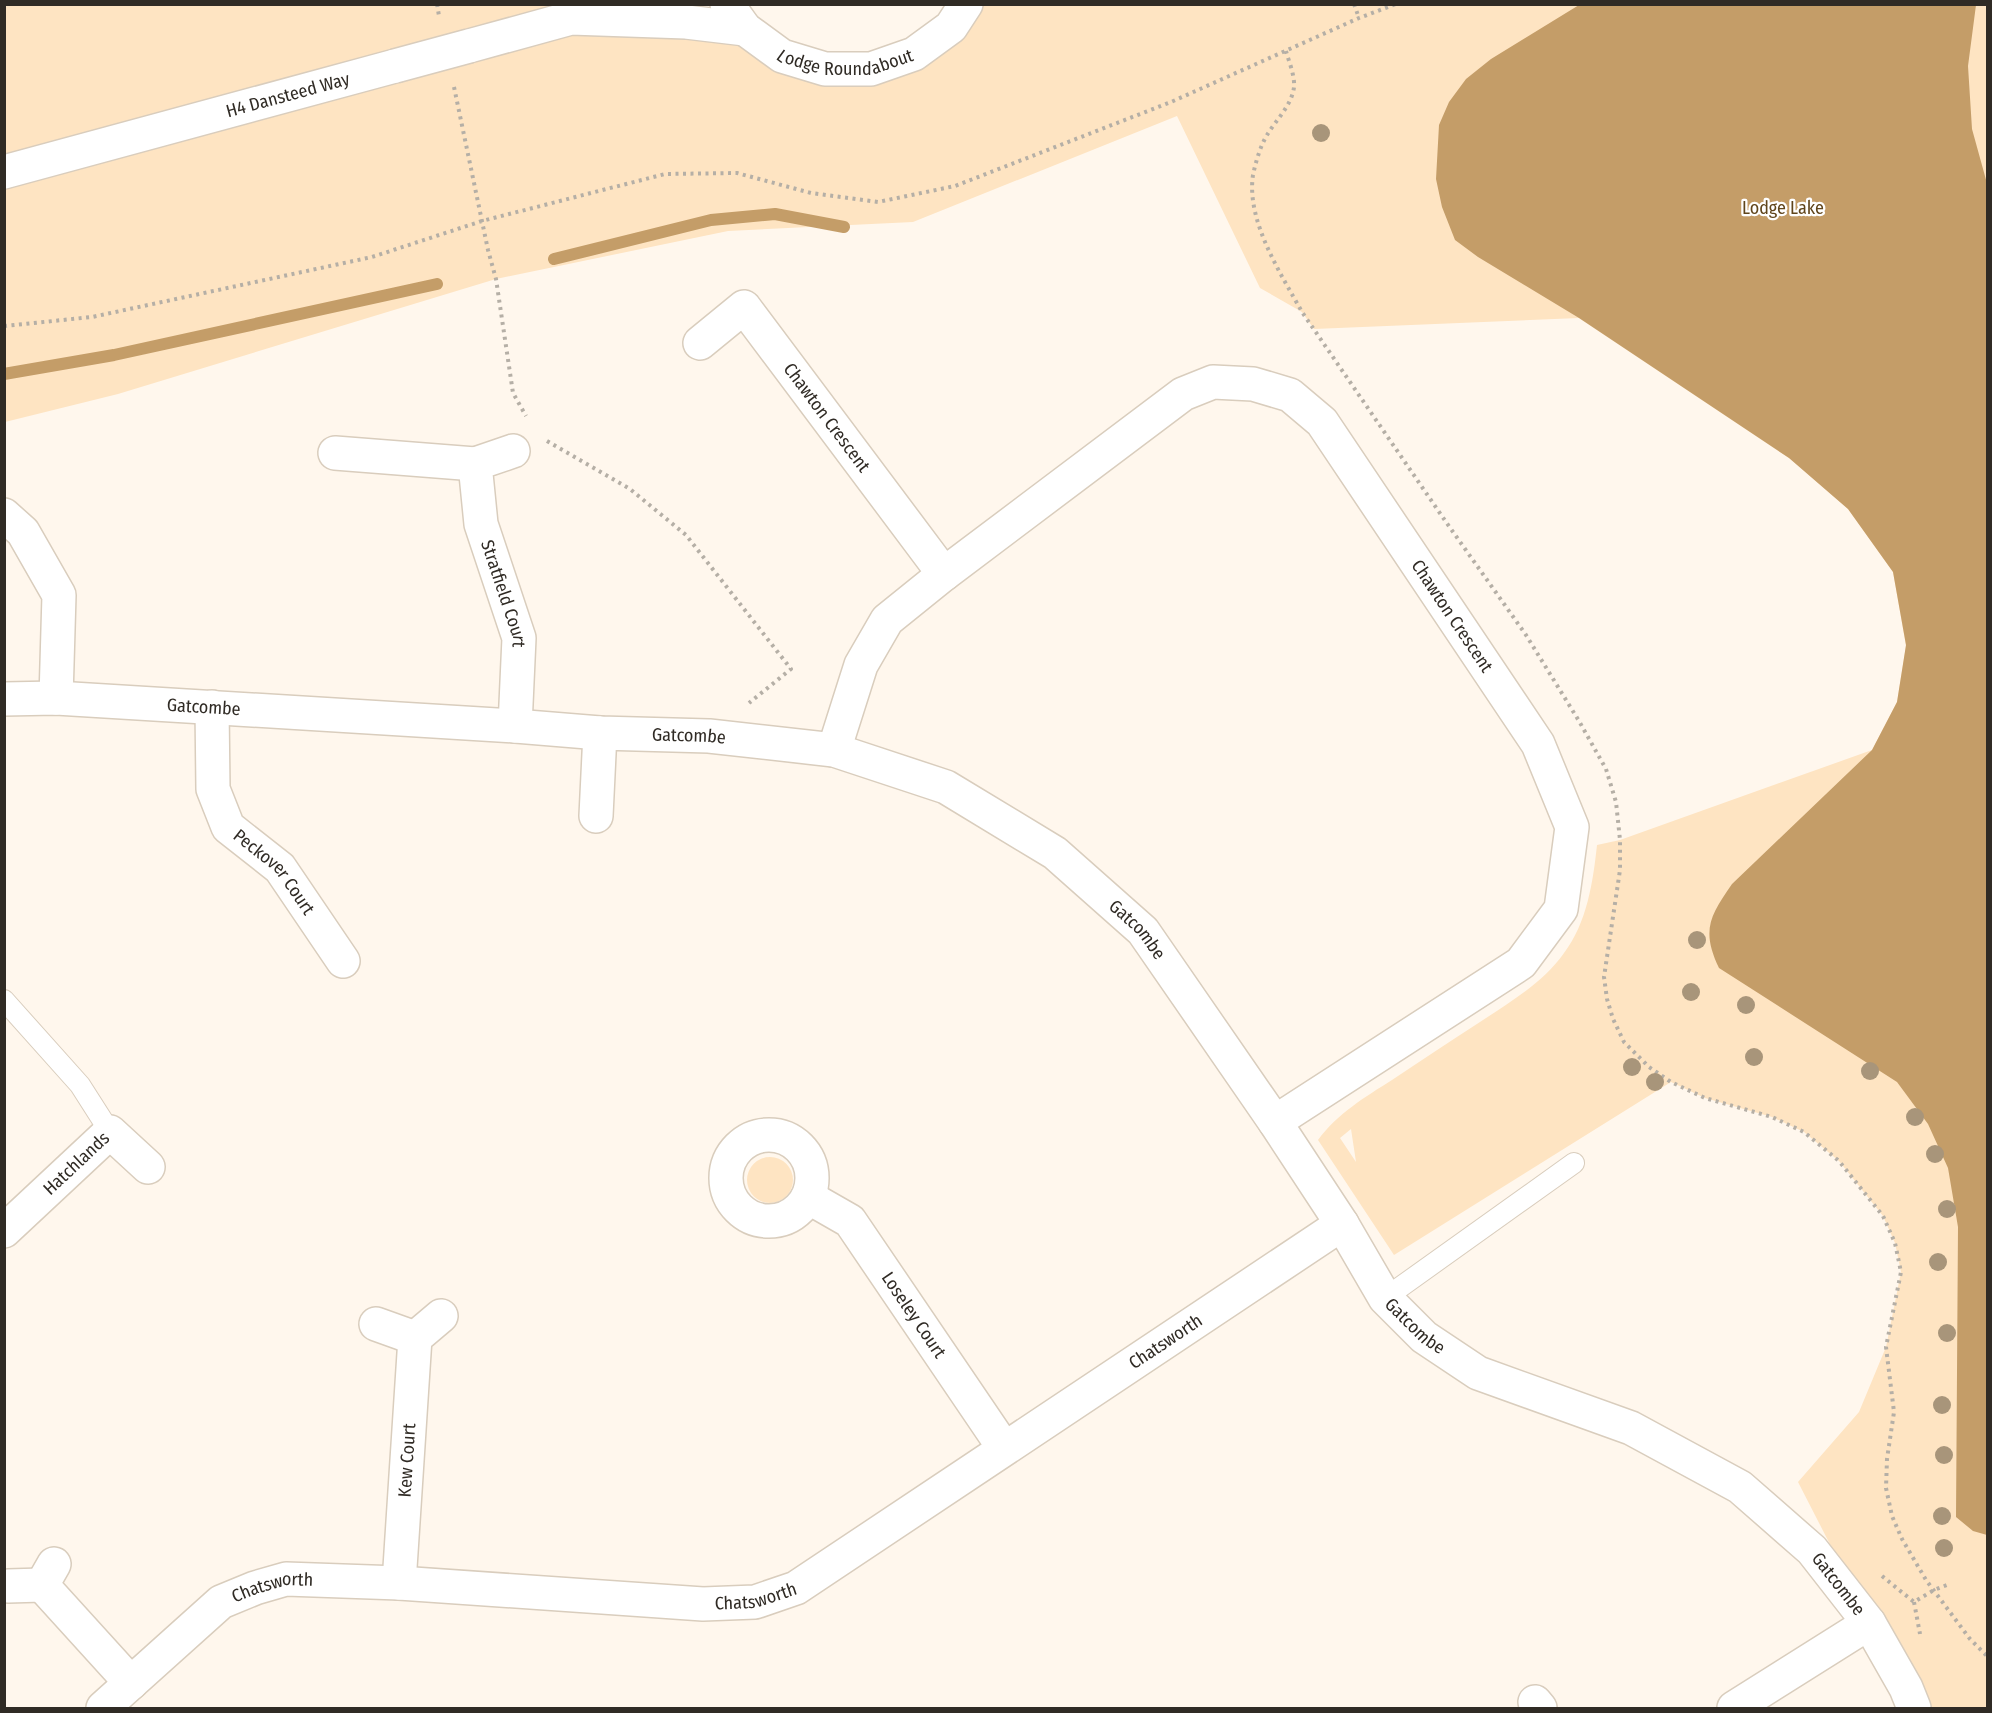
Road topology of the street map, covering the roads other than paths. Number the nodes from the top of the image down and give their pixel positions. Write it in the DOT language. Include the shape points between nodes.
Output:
graph roads {
  1 [pos="966,4"];
  2 [pos="581,11"];
  3 [pos="736,17"];
  4 [pos="4,172"];
  5 [pos="700,344"];
  6 [pos="525,443"];
  7 [pos="335,453"];
  8 [pos="475,464"];
  9 [pos="4,515"];
  10 [pos="944,574"];
  11 [pos="56,698"];
  12 [pos="4,699"];
  13 [pos="212,707"];
  14 [pos="515,726"];
  15 [pos="600,733"];
  16 [pos="834,750"];
  17 [pos="596,816"];
  18 [pos="343,961"];
  19 [pos="4,1000"];
  20 [pos="1275,1122"];
  21 [pos="110,1132"];
  22 [pos="1574,1163"];
  23 [pos="148,1167"];
  24 [pos="808,1197"];
  25 [pos="1342,1224"];
  26 [pos="4,1231"];
  27 [pos="1385,1298"];
  28 [pos="441,1316"];
  29 [pos="376,1324"];
  30 [pos="415,1338"];
  31 [pos="1004,1448"];
  32 [pos="399,1583"];
  33 [pos="8,1586"];
  34 [pos="1869,1623"];
  35 [pos="131,1683"];
  36 [pos="103,1708"];
  37 [pos="1734,1708"];
  38 [pos="1914,1708"];
  1 -- 3 [label="street, Lodge Roundabout" via="951,27 914,54 871,69 825,69 782,56"];
  2 -- 3 [label="street, H4 Dansteed Way" via="686,22"];
  2 -- 4 [label="street, H4 Dansteed Way, bridge" via="469,46"];
  5 -- 10 [label="street, Chawton Crescent" via="744,307"];
  6 -- 8 [label="street"];
  7 -- 8 [label="street"];
  8 -- 14 [label="street, Stratfield Court" via="482,524 519,638"];
  9 -- 11 [label="street" via="23,532 59,595"];
  10 -- 16 [label="street, Chawton Crescent" via="887,620 861,664"];
  10 -- 20 [label="street, Chawton Crescent" via="1183,394 1213,382 1253,384 1290,395 1322,422 1538,744 1572,827 1561,909 1521,963"];
  11 -- 12 [label="street, Gatcombe"];
  11 -- 13 [label="street, Gatcombe"];
  13 -- 14 [label="street, Gatcombe"];
  13 -- 18 [label="street, Peckover Court" via="213,789 228,827 280,868"];
  14 -- 15 [label="street, Gatcombe"];
  15 -- 16 [label="street, Gatcombe" via="709,736"];
  15 -- 17 [label="street"];
  16 -- 20 [label="street, Gatcombe" via="946,787 1055,854 1143,931"];
  19 -- 21 [label="lane" via="80,1085"];
  20 -- 25 [label="street, Gatcombe"];
  21 -- 23 [label="street, Hatchlands"];
  21 -- 26 [label="street, Hatchlands"];
  22 -- 27 [label="lane"];
  24 -- 31 [label="street, Loseley Court" via="850,1221"];
  25 -- 27 [label="street, Gatcombe"];
  25 -- 31 [label="street, Chatsworth"];
  27 -- 34 [label="street, Gatcombe" via="1424,1337 1478,1372 1631,1428 1740,1487 1812,1550"];
  28 -- 30 [label="street"];
  29 -- 30 [label="street"];
  30 -- 32 [label="street, Kew Court"];
  31 -- 32 [label="street, Chatsworth" via="796,1588 755,1602 703,1604"];
  32 -- 35 [label="street, Chatsworth" via="286,1579 255,1588 221,1602"];
  33 -- 35 [label="street" via="48,1574"];
  34 -- 37 [label="street"];
  34 -- 38 [label="street, Gatcombe"];
  35 -- 36 [label="street, Chatsworth"];
}
